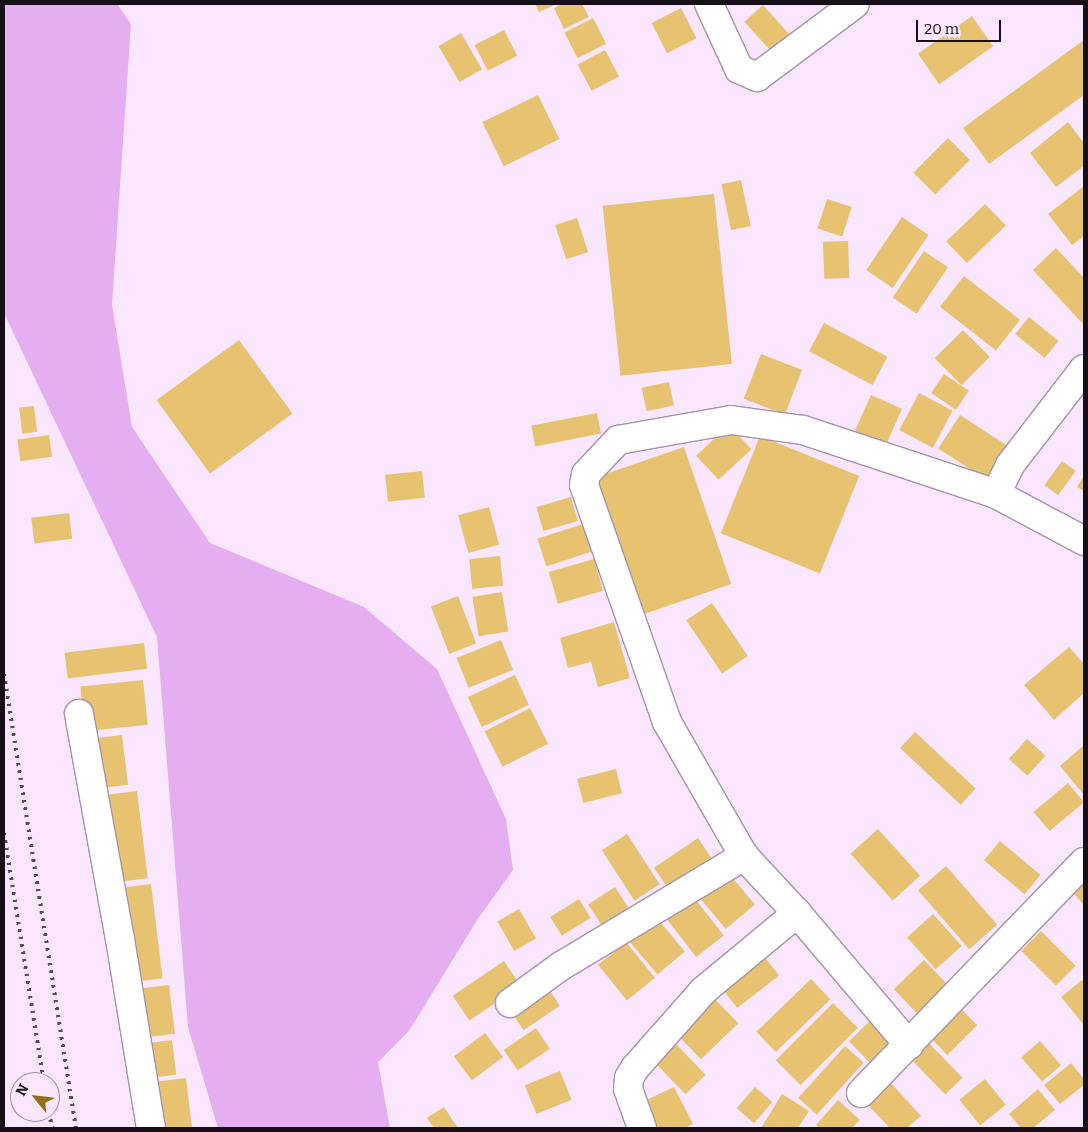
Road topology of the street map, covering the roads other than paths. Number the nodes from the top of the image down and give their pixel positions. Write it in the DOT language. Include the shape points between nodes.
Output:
graph roads {
  1 [pos="709,4"];
  2 [pos="855,4"];
  3 [pos="1084,369"];
  4 [pos="996,494"];
  5 [pos="1084,541"];
  6 [pos="78,714"];
  7 [pos="744,856"];
  8 [pos="1084,862"];
  9 [pos="797,913"];
  10 [pos="510,1003"];
  11 [pos="909,1044"];
  12 [pos="861,1093"];
  13 [pos="151,1128"];
  14 [pos="642,1128"];
  1 -- 2 [label="street" via="739,69 757,77"];
  3 -- 4 [label="street" via="1010,465"];
  4 -- 5 [label="street"];
  4 -- 7 [label="street" via="803,430 731,420 618,440 586,474 584,485 667,722"];
  6 -- 13 [label="street"];
  7 -- 9 [label="street"];
  7 -- 10 [label="street" via="561,966"];
  8 -- 11 [label="street"];
  9 -- 11 [label="street"];
  9 -- 14 [label="street" via="704,990 634,1068 628,1089"];
  11 -- 12 [label="street"];
}
